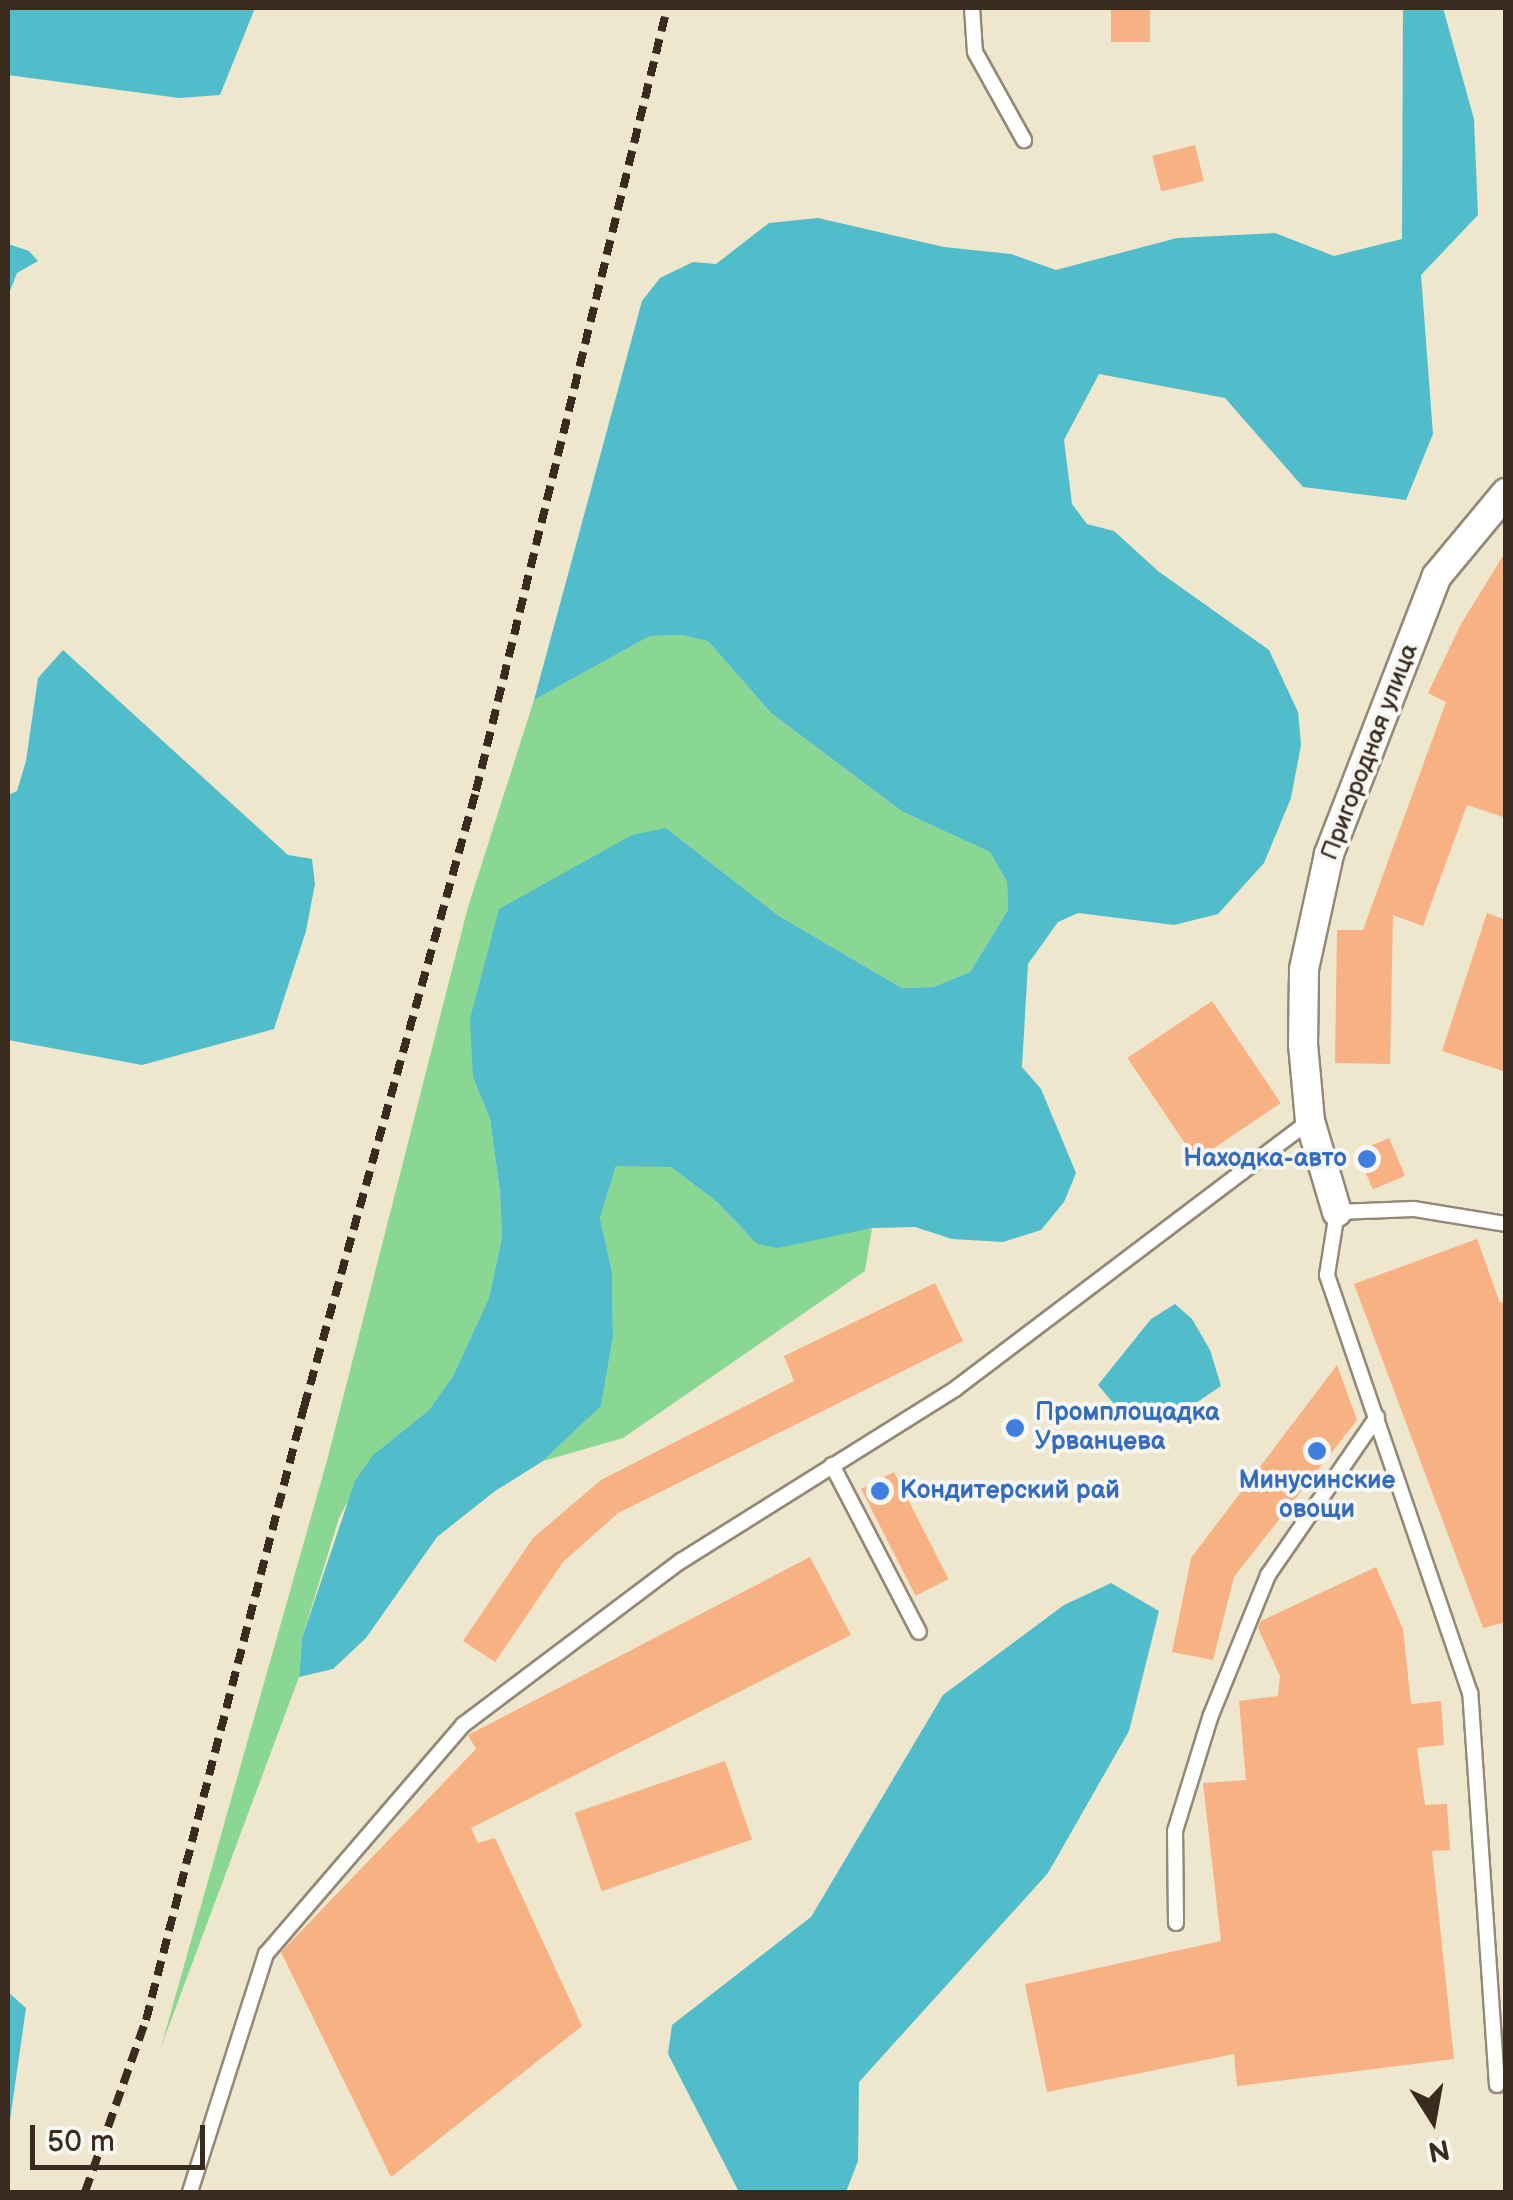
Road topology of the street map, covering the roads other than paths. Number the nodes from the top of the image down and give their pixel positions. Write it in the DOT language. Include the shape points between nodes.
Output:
graph roads {
  1 [pos="972,8"];
  2 [pos="1024,140"];
  3 [pos="1506,493"];
  4 [pos="1310,1121"];
  5 [pos="1337,1212"];
  6 [pos="1506,1224"];
  7 [pos="1376,1418"];
  8 [pos="832,1465"];
  9 [pos="919,1632"];
  10 [pos="1176,1923"];
  11 [pos="1497,2085"];
  12 [pos="190,2192"];
  1 -- 2 [label="lane" via="975,52"];
  3 -- 4 [label="street, Пригородная улица" via="1438,576 1329,854 1304,969"];
  4 -- 5 [label="street, Пригородная улица"];
  4 -- 8 [label="lane" via="956,1389"];
  5 -- 6 [label="lane" via="1414,1209"];
  5 -- 7 [label="lane" via="1327,1274"];
  7 -- 10 [label="lane" via="1268,1576 1211,1715 1175,1831"];
  7 -- 11 [label="lane" via="1470,1693"];
  8 -- 9 [label="lane"];
  8 -- 12 [label="lane" via="681,1560 463,1726 266,1954"];
}
